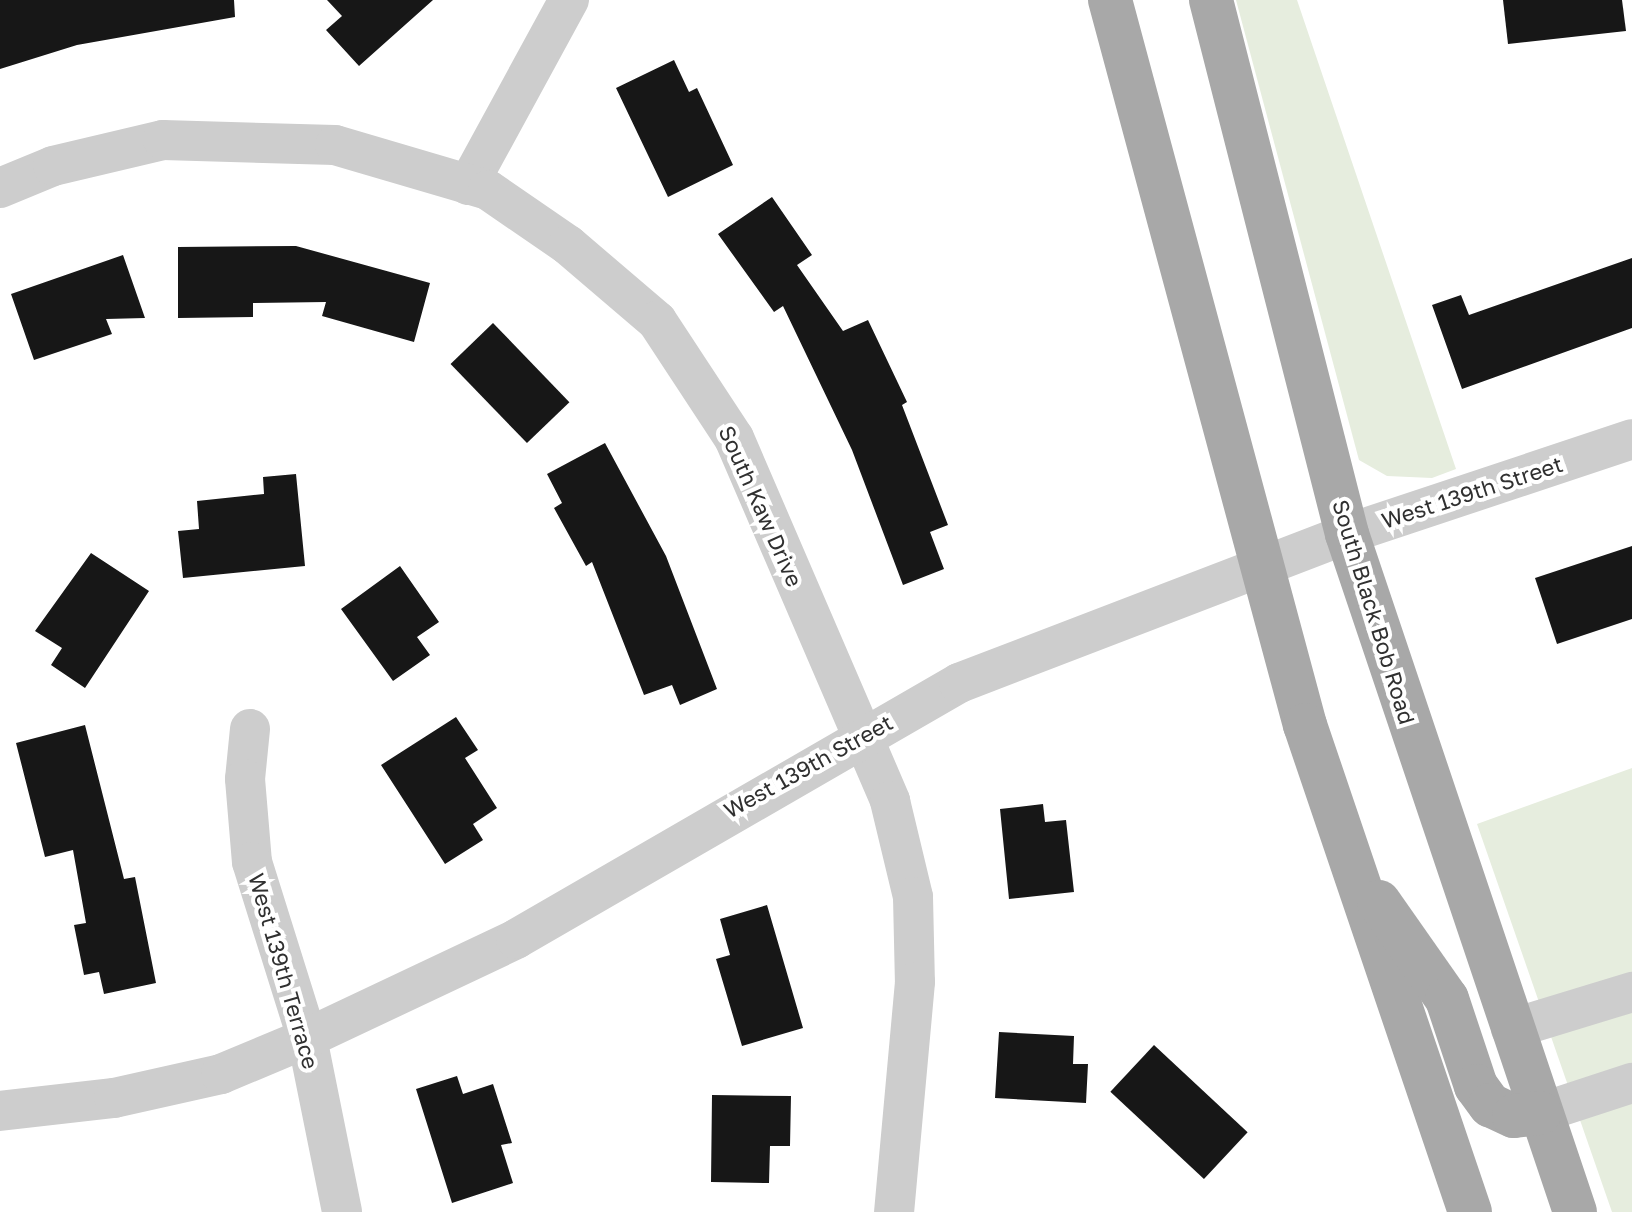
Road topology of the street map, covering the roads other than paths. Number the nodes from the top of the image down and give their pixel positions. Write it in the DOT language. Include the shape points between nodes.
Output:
graph roads {
  1 [pos="569,0"];
  2 [pos="1110,0"];
  3 [pos="1211,0"];
  4 [pos="468,185"];
  5 [pos="0,188"];
  6 [pos="1632,439"];
  7 [pos="1347,534"];
  8 [pos="1265,565"];
  9 [pos="250,729"];
  10 [pos="863,735"];
  11 [pos="1350,860"];
  12 [pos="1632,992"];
  13 [pos="1511,1029"];
  14 [pos="307,1038"];
  15 [pos="1632,1083"];
  16 [pos="0,1111"];
  17 [pos="1540,1113"];
  18 [pos="342,1212"];
  19 [pos="894,1212"];
  20 [pos="1470,1212"];
  21 [pos="1575,1212"];
  1 -- 4 [label="street"];
  2 -- 8 [label="main road"];
  3 -- 7 [label="main road, South Black Bob Road"];
  4 -- 5 [label="street, South Kaw Drive" via="335,145 163,140 53,166"];
  4 -- 10 [label="street, South Kaw Drive" via="568,245 657,321 734,438"];
  6 -- 7 [label="street, West 139th Street"];
  7 -- 8 [label="street, West 139th Street"];
  7 -- 13 [label="main road, South Black Bob Road"];
  8 -- 10 [label="street, West 139th Street" via="959,683"];
  8 -- 11 [label="main road"];
  9 -- 14 [label="street, West 139th Terrace" via="245,779 252,862"];
  10 -- 14 [label="street, West 139th Street" via="516,939"];
  10 -- 19 [label="street, South Kaw Drive" via="890,801 913,897 915,982"];
  11 -- 17 [label="main road" via="1447,999 1490,1105 1514,1116"];
  11 -- 20 [label="main road"];
  12 -- 13 [label="street"];
  13 -- 17 [label="main road, South Black Bob Road"];
  14 -- 16 [label="street, West 139th Street" via="221,1074 114,1098"];
  14 -- 18 [label="street, West 139th Terrace"];
  15 -- 17 [label="street"];
  17 -- 21 [label="main road, South Black Bob Road"];
}
